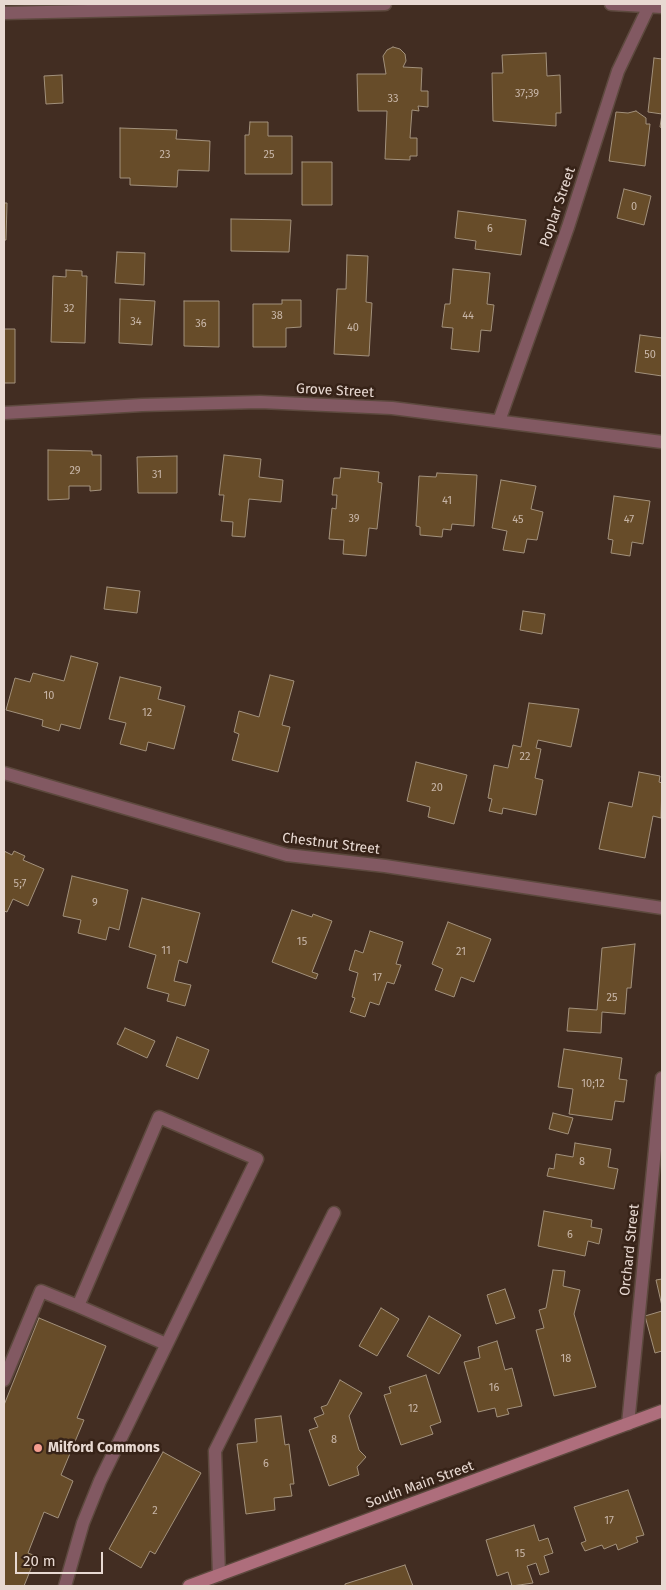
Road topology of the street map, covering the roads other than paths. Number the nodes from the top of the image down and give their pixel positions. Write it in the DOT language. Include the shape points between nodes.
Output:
graph roads {
  1 [pos="343,4"];
  2 [pos="385,4"];
  3 [pos="611,4"];
  4 [pos="650,5"];
  5 [pos="662,7"];
  6 [pos="84,8"];
  7 [pos="4,13"];
  8 [pos="4,413"];
  9 [pos="498,421"];
  10 [pos="662,442"];
  11 [pos="4,773"];
  12 [pos="662,908"];
  13 [pos="662,1078"];
  14 [pos="334,1213"];
  15 [pos="78,1306"];
  16 [pos="166,1344"];
  17 [pos="4,1380"];
  18 [pos="662,1411"];
  19 [pos="628,1424"];
  20 [pos="218,1575"];
  21 [pos="65,1586"];
  22 [pos="189,1586"];
  1 -- 2 [label="street"];
  1 -- 6 [label="street"];
  3 -- 4 [label="street"];
  4 -- 5 [label="street"];
  4 -- 9 [label="street, Poplar Street" via="618,71 568,227"];
  6 -- 7 [label="street"];
  8 -- 9 [label="street, Grove Street" via="260,402 392,408"];
  9 -- 10 [label="street, Grove Street"];
  11 -- 12 [label="street, Chestnut Street" via="287,856 385,866"];
  13 -- 19 [label="street, Orchard Street"];
  14 -- 20 [label="street" via="215,1451"];
  15 -- 16 [label="street"];
  15 -- 16 [label="street" via="159,1117 257,1159"];
  15 -- 17 [label="street" via="41,1290"];
  16 -- 21 [label="street" via="95,1494"];
  18 -- 19 [label="main road, South Main Street"];
  19 -- 20 [label="main road, South Main Street"];
  20 -- 22 [label="main road, South Main Street"];
}
